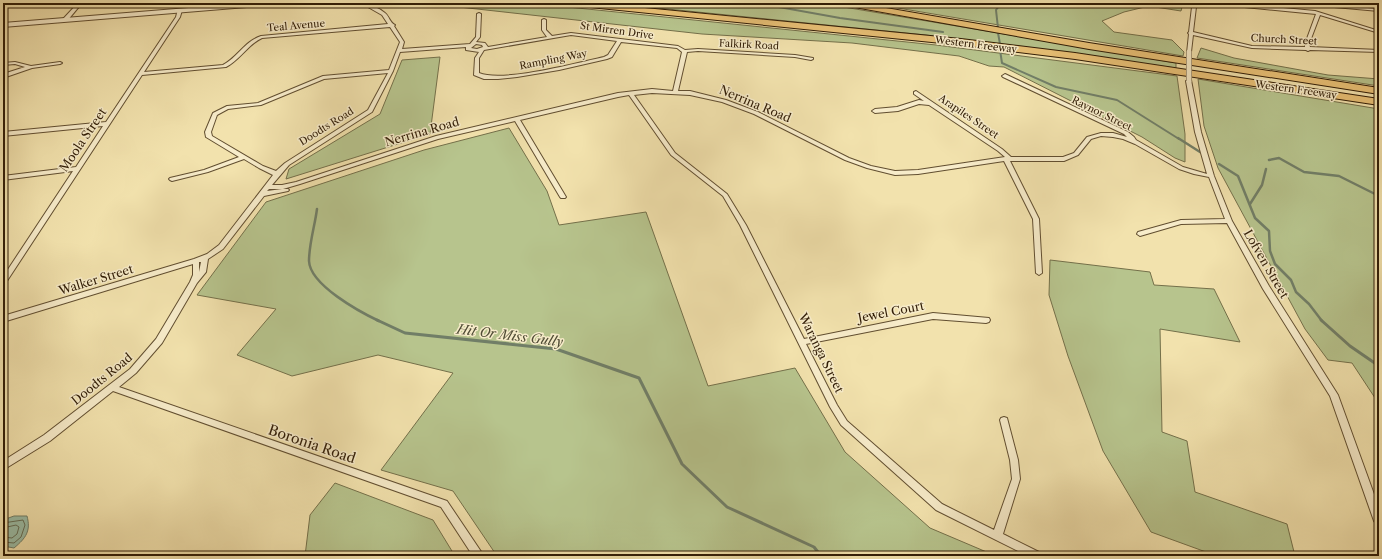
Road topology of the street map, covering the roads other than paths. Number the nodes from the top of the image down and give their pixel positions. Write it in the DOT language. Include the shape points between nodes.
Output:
graph roads {
  1 [pos="80,3"];
  2 [pos="270,3"];
  3 [pos="363,3"];
  4 [pos="570,3"];
  5 [pos="844,3"];
  6 [pos="1196,3"];
  7 [pos="1214,3"];
  8 [pos="1322,4"];
  9 [pos="180,10"];
  10 [pos="1379,10"];
  11 [pos="1319,12"];
  12 [pos="479,14"];
  13 [pos="1330,15"];
  14 [pos="65,20"];
  15 [pos="544,20"];
  16 [pos="3,25"];
  17 [pos="393,25"];
  18 [pos="1379,32"];
  19 [pos="1190,33"];
  20 [pos="478,37"];
  21 [pos="550,37"];
  22 [pos="620,40"];
  23 [pos="471,44"];
  24 [pos="484,47"];
  25 [pos="1308,50"];
  26 [pos="470,51"];
  27 [pos="685,51"];
  28 [pos="1379,51"];
  29 [pos="399,52"];
  30 [pos="477,59"];
  31 [pos="811,59"];
  32 [pos="60,63"];
  33 [pos="3,64"];
  34 [pos="31,67"];
  35 [pos="391,71"];
  36 [pos="140,74"];
  37 [pos="3,76"];
  38 [pos="1005,76"];
  39 [pos="675,91"];
  40 [pos="1379,91"];
  41 [pos="633,92"];
  42 [pos="916,93"];
  43 [pos="1379,102"];
  44 [pos="932,103"];
  45 [pos="875,111"];
  46 [pos="517,119"];
  47 [pos="107,124"];
  48 [pos="3,134"];
  49 [pos="1133,141"];
  50 [pos="245,157"];
  51 [pos="1007,158"];
  52 [pos="77,170"];
  53 [pos="337,171"];
  54 [pos="277,174"];
  55 [pos="1211,176"];
  56 [pos="3,178"];
  57 [pos="172,179"];
  58 [pos="267,187"];
  59 [pos="262,194"];
  60 [pos="563,197"];
  61 [pos="1229,221"];
  62 [pos="1140,234"];
  63 [pos="205,258"];
  64 [pos="196,261"];
  65 [pos="1039,273"];
  66 [pos="3,282"];
  67 [pos="192,286"];
  68 [pos="3,319"];
  69 [pos="986,320"];
  70 [pos="802,342"];
  71 [pos="113,388"];
  72 [pos="1004,420"];
  73 [pos="3,466"];
  74 [pos="1379,521"];
  75 [pos="997,536"];
  76 [pos="479,556"];
  77 [pos="1038,556"];
  1 -- 14 [label="street"];
  2 -- 9 [label="street"];
  3 -- 17 [label="street" via="380,10"];
  4 -- 43 [label="highway, Western Freeway" via="961,42 1075,56"];
  5 -- 40 [label="highway, Western Freeway" via="1088,46"];
  6 -- 19 [label="street, Lofven Street"];
  7 -- 11 [label="street"];
  8 -- 10 [label="street"];
  8 -- 13 [label="street"];
  9 -- 14 [label="street"];
  9 -- 36 [label="street, Moola Street" via="178,17"];
  11 -- 13 [label="street"];
  11 -- 25 [label="street" via="1307,44"];
  12 -- 20 [label="street"];
  13 -- 18 [label="street"];
  14 -- 16 [label="street"];
  15 -- 21 [label="street" via="544,30"];
  17 -- 29 [label="street" via="402,40"];
  17 -- 36 [label="street, Teal Avenue" via="252,38 234,61 224,66"];
  19 -- 25 [label="street, Church Street" via="1247,46"];
  19 -- 55 [label="street, Lofven Street, bridge" via="1189,81 1198,132"];
  20 -- 23 [label="street"];
  20 -- 24 [label="street"];
  21 -- 22 [label="street, St Mirren Drive" via="571,34"];
  21 -- 24 [label="street, St Mirren Drive"];
  22 -- 27 [label="street, St Mirren Drive" via="678,47"];
  22 -- 30 [label="street, Rampling Way" via="610,56 605,58 533,73 480,77 476,72"];
  23 -- 24 [label="street"];
  23 -- 26 [label="street" via="467,48"];
  23 -- 29 [label="street"];
  24 -- 26 [label="street"];
  24 -- 30 [label="street"];
  25 -- 28 [label="street, Church Street"];
  26 -- 29 [label="street" via="459,49"];
  26 -- 30 [label="street"];
  27 -- 31 [label="street, Falkirk Road" via="785,55"];
  27 -- 39 [label="street"];
  29 -- 35 [label="street, Doodts Road"];
  32 -- 34 [label="street"];
  33 -- 34 [label="street"];
  34 -- 37 [label="street"];
  35 -- 50 [label="street" via="314,80 259,104 219,108 214,115 208,137"];
  35 -- 54 [label="street, Doodts Road" via="370,111 292,160"];
  36 -- 47 [label="street, Moola Street"];
  38 -- 49 [label="street, Raynor Street" via="1126,133"];
  39 -- 41 [label="street, Nerrina Road"];
  39 -- 51 [label="street, Nerrina Road" via="705,96 740,107 847,159 884,171 909,173"];
  41 -- 46 [label="street, Nerrina Road"];
  41 -- 70 [label="street, Waranga Street" via="674,154 726,195"];
  42 -- 44 [label="street, Arapiles Street"];
  44 -- 45 [label="street" via="919,102 898,109"];
  44 -- 51 [label="street, Arapiles Street" via="1000,150"];
  46 -- 53 [label="street, Nerrina Road" via="418,143"];
  46 -- 60 [label="street"];
  47 -- 48 [label="street"];
  47 -- 52 [label="street, Moola Street"];
  49 -- 51 [label="street, Nerrina Road" via="1114,136 1095,136 1088,139 1078,152 1069,158"];
  49 -- 55 [label="street, Raynor Street" via="1180,167"];
  50 -- 54 [label="street"];
  50 -- 57 [label="street" via="206,171"];
  51 -- 65 [label="street, Arapiles Street" via="1036,218"];
  52 -- 56 [label="street"];
  52 -- 66 [label="street, Moola Street"];
  53 -- 58 [label="street, Nerrina Road" via="291,185"];
  53 -- 59 [label="street, Nerrina Road" via="289,189"];
  54 -- 58 [label="street, Doodts Road"];
  55 -- 61 [label="street, Lofven Street"];
  58 -- 59 [label="street, Doodts Road"];
  59 -- 63 [label="street, Doodts Road" via="221,246"];
  61 -- 62 [label="street" via="1181,222"];
  61 -- 74 [label="street, Lofven Street" via="1266,287 1334,394"];
  63 -- 64 [label="street, Doodts Road"];
  63 -- 67 [label="street, Doodts Road" via="203,272"];
  64 -- 67 [label="street, Doodts Road" via="196,277"];
  64 -- 68 [label="street, Walker Street"];
  67 -- 71 [label="street, Doodts Road" via="148,355"];
  69 -- 70 [label="street, Jewel Court" via="934,316"];
  70 -- 75 [label="street, Waranga Street" via="844,423 939,507"];
  71 -- 73 [label="street, Doodts Road" via="47,438"];
  71 -- 76 [label="street, Boronia Road" via="444,504"];
  72 -- 75 [label="street" via="1016,478"];
  75 -- 77 [label="street, Waranga Street"];
}
